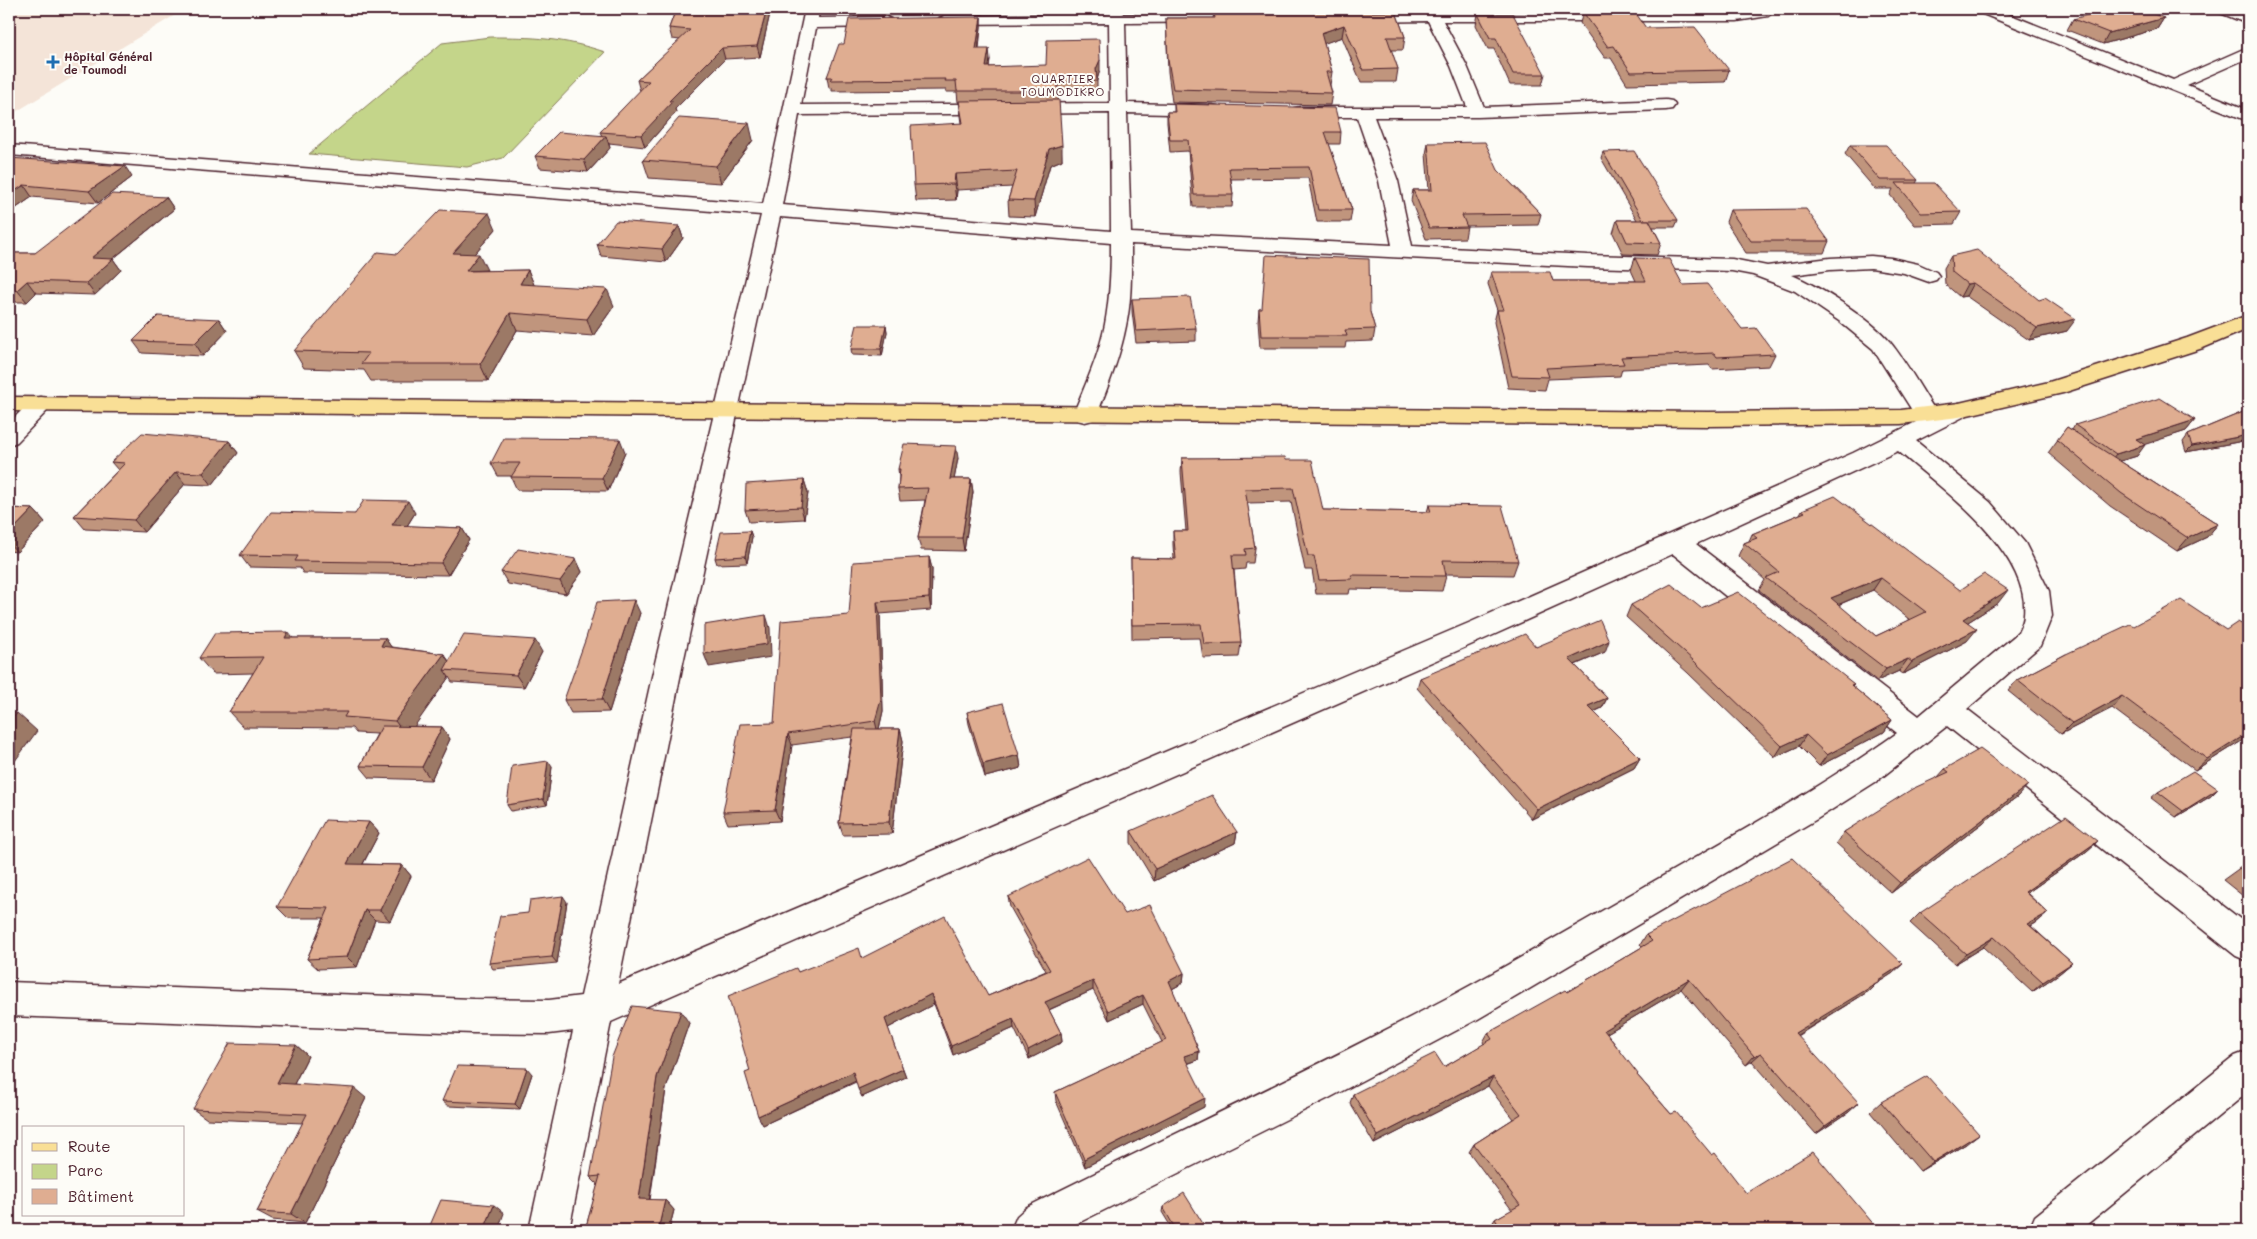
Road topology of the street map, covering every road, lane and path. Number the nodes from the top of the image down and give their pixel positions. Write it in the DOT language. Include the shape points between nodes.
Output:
graph roads {
  1 [pos="1769,9"];
  2 [pos="1983,9"];
  3 [pos="2222,9"];
  4 [pos="1116,13"];
  5 [pos="931,15"];
  6 [pos="810,16"];
  7 [pos="1266,17"];
  8 [pos="1345,17"];
  9 [pos="1433,17"];
  10 [pos="2248,19"];
  11 [pos="902,22"];
  12 [pos="2248,52"];
  13 [pos="2172,86"];
  14 [pos="1666,105"];
  15 [pos="1118,108"];
  16 [pos="792,110"];
  17 [pos="1226,110"];
  18 [pos="1285,112"];
  19 [pos="1478,112"];
  20 [pos="1364,113"];
  21 [pos="2248,116"];
  22 [pos="9,150"];
  23 [pos="772,209"];
  24 [pos="1122,238"];
  25 [pos="1403,252"];
  26 [pos="1765,272"];
  27 [pos="1928,276"];
  28 [pos="2248,321"];
  29 [pos="9,404"];
  30 [pos="41,404"];
  31 [pos="1959,410"];
  32 [pos="725,412"];
  33 [pos="1925,413"];
  34 [pos="1085,414"];
  35 [pos="9,437"];
  36 [pos="1901,441"];
  37 [pos="1676,542"];
  38 [pos="1946,710"];
  39 [pos="1919,733"];
  40 [pos="2248,945"];
  41 [pos="9,999"];
  42 [pos="596,1011"];
  43 [pos="2248,1068"];
  44 [pos="549,1230"];
  45 [pos="1031,1230"];
  46 [pos="2049,1230"];
  1 -- 9 [label="street" via="1749,15"];
  2 -- 13 [label="street"];
  3 -- 10 [label="street"];
  4 -- 5 [label="street" via="930,21"];
  4 -- 7 [label="street"];
  4 -- 15 [label="street"];
  6 -- 11 [label="street"];
  6 -- 16 [label="street"];
  8 -- 9 [label="street"];
  9 -- 19 [label="street" via="1459,66"];
  12 -- 13 [label="street"];
  13 -- 21 [label="street"];
  14 -- 19 [label="street"];
  15 -- 16 [label="street"];
  15 -- 17 [label="street"];
  15 -- 24 [label="street"];
  16 -- 23 [label="street"];
  18 -- 20 [label="street"];
  19 -- 20 [label="street"];
  20 -- 25 [label="street" via="1390,182"];
  22 -- 23 [label="street"];
  23 -- 24 [label="street"];
  23 -- 32 [label="street"];
  24 -- 25 [label="street"];
  24 -- 34 [label="street" via="1116,324 1101,377"];
  25 -- 26 [label="street" via="1732,265"];
  26 -- 27 [label="street" via="1839,264 1877,264 1902,265"];
  26 -- 33 [label="street" via="1802,287 1827,302 1881,345"];
  28 -- 31 [label="main road" via="2195,343 2055,388"];
  29 -- 30 [label="main road"];
  30 -- 32 [label="main road"];
  30 -- 35 [label="street"];
  31 -- 33 [label="main road"];
  31 -- 36 [label="street"];
  32 -- 34 [label="main road"];
  32 -- 42 [label="street"];
  33 -- 34 [label="main road" via="1883,417 1708,419"];
  36 -- 37 [label="street"];
  36 -- 38 [label="street" via="1981,508 2016,549 2036,591 2038,616 2030,639"];
  37 -- 39 [label="street"];
  37 -- 42 [label="street"];
  38 -- 39 [label="street"];
  38 -- 40 [label="street"];
  39 -- 45 [label="street" via="1806,810 1465,1007 1050,1217"];
  41 -- 42 [label="street" via="473,1016 549,1016"];
  42 -- 44 [label="street"];
  43 -- 46 [label="street"];
}
